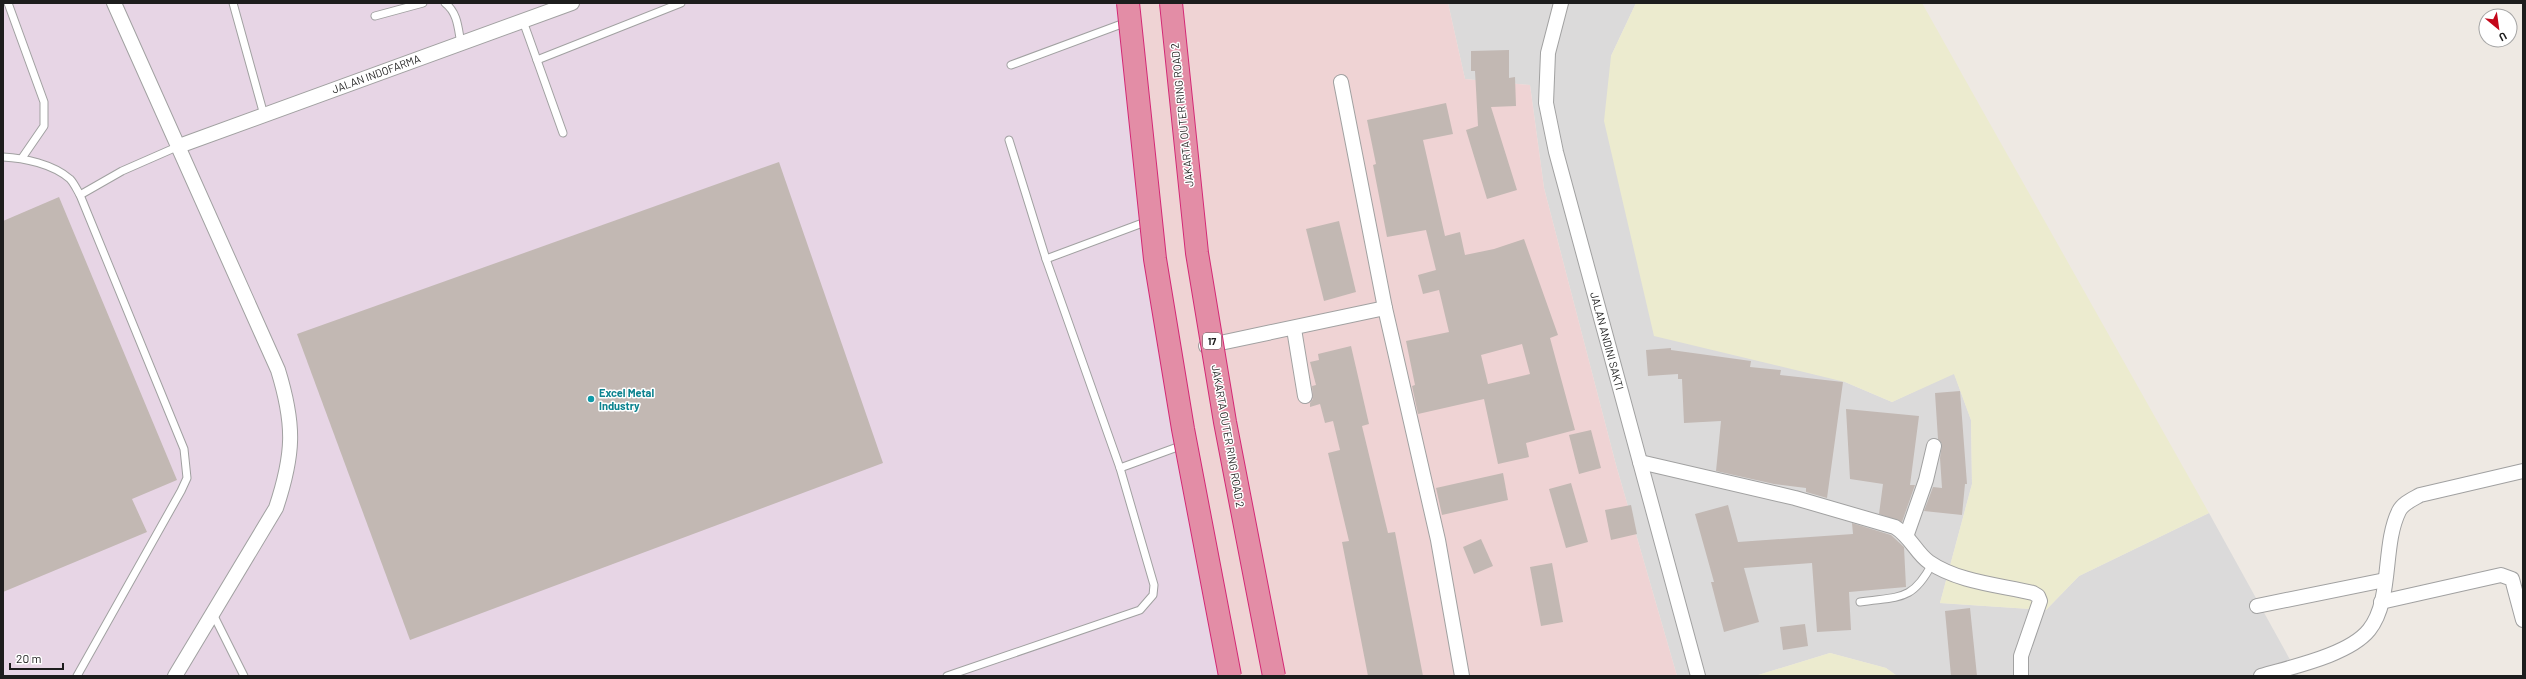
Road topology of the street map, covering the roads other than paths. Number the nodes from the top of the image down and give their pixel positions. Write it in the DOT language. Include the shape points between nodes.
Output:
graph roads {
  1 [pos="8,3"];
  2 [pos="114,3"];
  3 [pos="233,3"];
  4 [pos="424,3"];
  5 [pos="445,3"];
  6 [pos="572,3"];
  7 [pos="681,3"];
  8 [pos="1171,3"];
  9 [pos="1561,3"];
  10 [pos="1132,11"];
  11 [pos="375,16"];
  12 [pos="523,21"];
  13 [pos="461,44"];
  14 [pos="537,60"];
  15 [pos="1011,64"];
  16 [pos="1341,82"];
  17 [pos="264,115"];
  18 [pos="563,133"];
  19 [pos="1009,140"];
  20 [pos="180,146"];
  21 [pos="3,157"];
  22 [pos="22,158"];
  23 [pos="80,195"];
  24 [pos="1159,217"];
  25 [pos="1046,259"];
  26 [pos="1385,308"];
  27 [pos="1294,329"];
  28 [pos="1206,346"];
  29 [pos="1305,396"];
  30 [pos="1194,441"];
  31 [pos="1934,446"];
  32 [pos="1651,464"];
  33 [pos="1120,468"];
  34 [pos="2523,471"];
  35 [pos="1906,534"];
  36 [pos="1932,564"];
  37 [pos="2385,580"];
  38 [pos="1860,602"];
  39 [pos="2381,602"];
  40 [pos="2257,606"];
  41 [pos="213,614"];
  42 [pos="2523,620"];
  43 [pos="77,676"];
  44 [pos="175,676"];
  45 [pos="244,676"];
  46 [pos="947,676"];
  47 [pos="1230,676"];
  48 [pos="1274,676"];
  49 [pos="1462,676"];
  50 [pos="1698,676"];
  51 [pos="2021,676"];
  52 [pos="2260,676"];
  1 -- 22 [label="lane" via="44,102 44,126"];
  2 -- 20 [label="street"];
  3 -- 17 [label="lane"];
  4 -- 11 [label="lane"];
  5 -- 13 [label="lane" via="453,9"];
  6 -- 12 [label="street, JALAN INDOFARMA"];
  7 -- 14 [label="lane"];
  8 -- 48 [label="highway, JAKARTA OUTER RING ROAD 2 / 17, bridge" via="1197,253 1225,422"];
  9 -- 32 [label="street, JALAN ANDINI SAKTI" via="1548,53 1546,103 1566,193"];
  10 -- 15 [label="lane"];
  10 -- 47 [label="highway, bridge" via="1155,259 1183,429"];
  12 -- 13 [label="street, JALAN INDOFARMA"];
  12 -- 14 [label="lane"];
  13 -- 17 [label="street, JALAN INDOFARMA"];
  14 -- 18 [label="lane"];
  16 -- 26 [label="street"];
  17 -- 20 [label="street, JALAN INDOFARMA"];
  19 -- 25 [label="lane"];
  20 -- 23 [label="lane" via="122,171"];
  20 -- 41 [label="street" via="278,370 287,402 291,433 291,454 286,480 276,508"];
  21 -- 22 [label="lane"];
  22 -- 23 [label="lane" via="53,169 70,179"];
  23 -- 43 [label="lane" via="184,449 187,478"];
  24 -- 25 [label="lane"];
  25 -- 33 [label="lane"];
  26 -- 27 [label="street"];
  26 -- 49 [label="street" via="1438,540"];
  27 -- 28 [label="street"];
  27 -- 29 [label="street"];
  30 -- 33 [label="lane"];
  31 -- 35 [label="street" via="1926,480"];
  32 -- 35 [label="street" via="1795,498 1895,527"];
  32 -- 50 [label="street, JALAN ANDINI SAKTI"];
  33 -- 46 [label="lane" via="1154,585 1153,595 1148,603 1140,610"];
  34 -- 37 [label="street" via="2420,495 2410,500 2399,511"];
  35 -- 36 [label="street"];
  36 -- 38 [label="lane" via="1921,583 1912,591"];
  36 -- 51 [label="street" via="1948,572 2038,596 2040,601 2021,656"];
  37 -- 39 [label="street"];
  37 -- 40 [label="street"];
  39 -- 42 [label="street" via="2502,575 2512,579"];
  39 -- 52 [label="street" via="2369,630 2345,648 2316,660"];
  41 -- 44 [label="street"];
  41 -- 45 [label="lane"];
}
